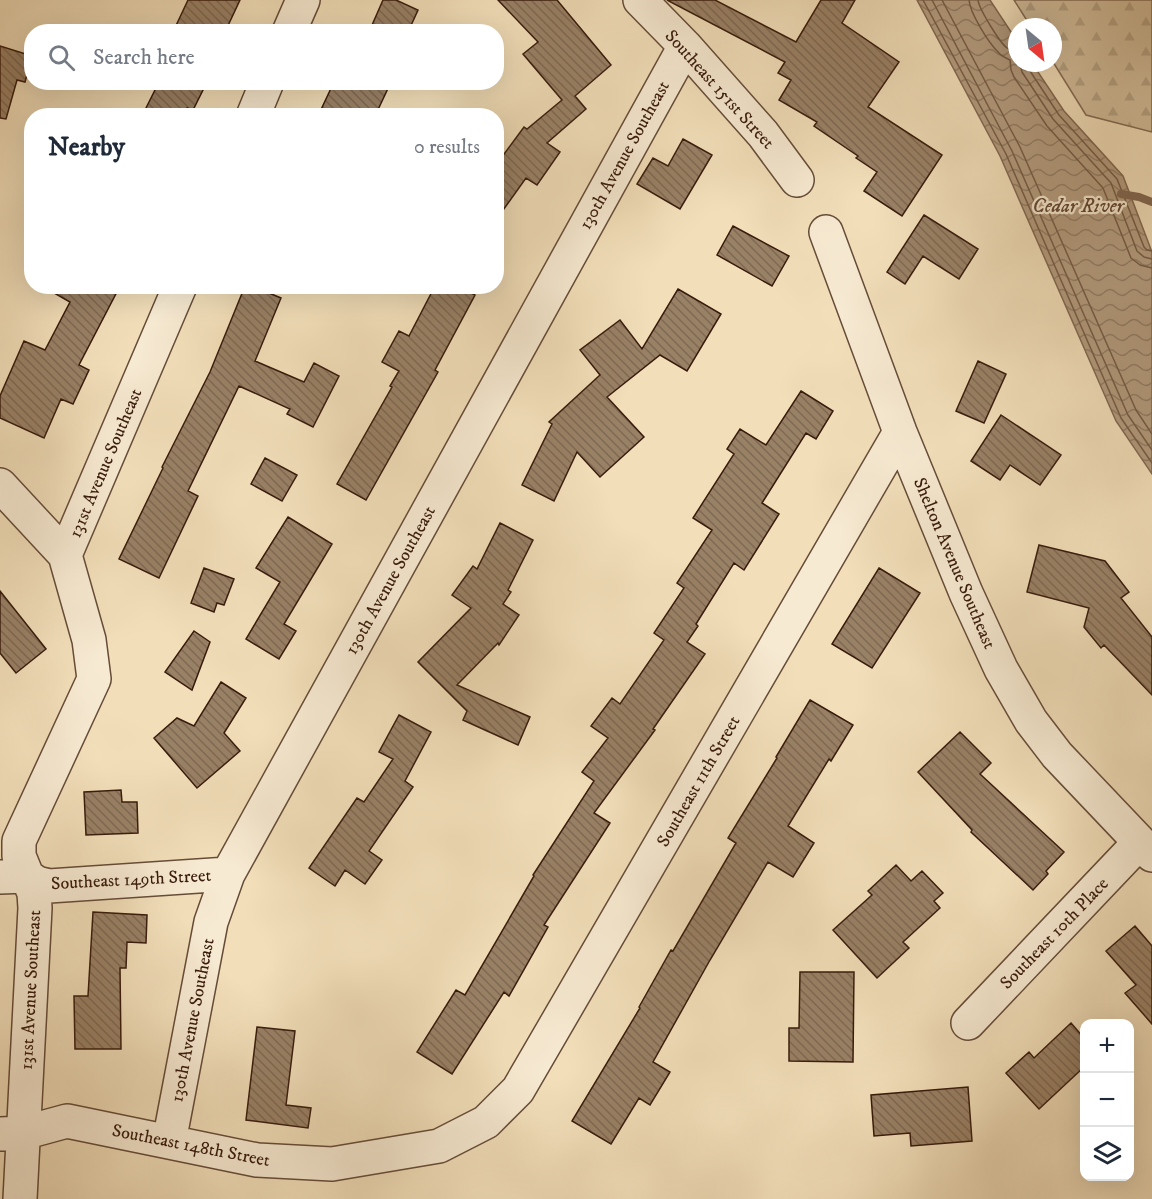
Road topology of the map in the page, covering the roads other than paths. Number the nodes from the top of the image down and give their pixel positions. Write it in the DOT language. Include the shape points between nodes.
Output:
graph roads {
  1 [pos="303,0"];
  2 [pos="640,0"];
  3 [pos="292,24"];
  4 [pos="684,46"];
  5 [pos="264,90"];
  6 [pos="256,108"];
  7 [pos="797,180"];
  8 [pos="826,232"];
  9 [pos="177,294"];
  10 [pos="900,432"];
  11 [pos="0,485"];
  12 [pos="65,555"];
  13 [pos="1146,849"];
  14 [pos="228,874"];
  15 [pos="13,876"];
  16 [pos="968,1023"];
  17 [pos="486,1122"];
  18 [pos="11,1133"];
  19 [pos="169,1142"];
  20 [pos="20,1199"];
  1 -- 3 [label="street"];
  2 -- 4 [label="street, Southeast 151st Street"];
  4 -- 7 [label="street, Southeast 151st Street" via="763,134"];
  4 -- 14 [label="street, 130th Avenue Southeast"];
  5 -- 6 [label="street"];
  8 -- 10 [label="street, Shelton Avenue Southeast"];
  9 -- 12 [label="street, 131st Avenue Southeast"];
  10 -- 13 [label="street, Shelton Avenue Southeast" via="966,593 1001,669 1031,721 1057,755"];
  10 -- 17 [label="street, Southeast 11th Street" via="518,1090"];
  11 -- 12 [label="street"];
  12 -- 15 [label="street, 131st Avenue Southeast" via="89,640 94,679 19,841"];
  13 -- 16 [label="street, Southeast 10th Place"];
  14 -- 15 [label="street, Southeast 149th Street" via="49,886"];
  14 -- 19 [label="street, 130th Avenue Southeast" via="211,922"];
  15 -- 18 [label="street, 131st Avenue Southeast" via="34,893 35,908"];
  17 -- 19 [label="street, Southeast 148th Street" via="439,1146 332,1164 257,1160"];
  18 -- 19 [label="street, Southeast 148th Street" via="67,1121"];
  18 -- 20 [label="street, 131st Avenue Southeast"];
}
